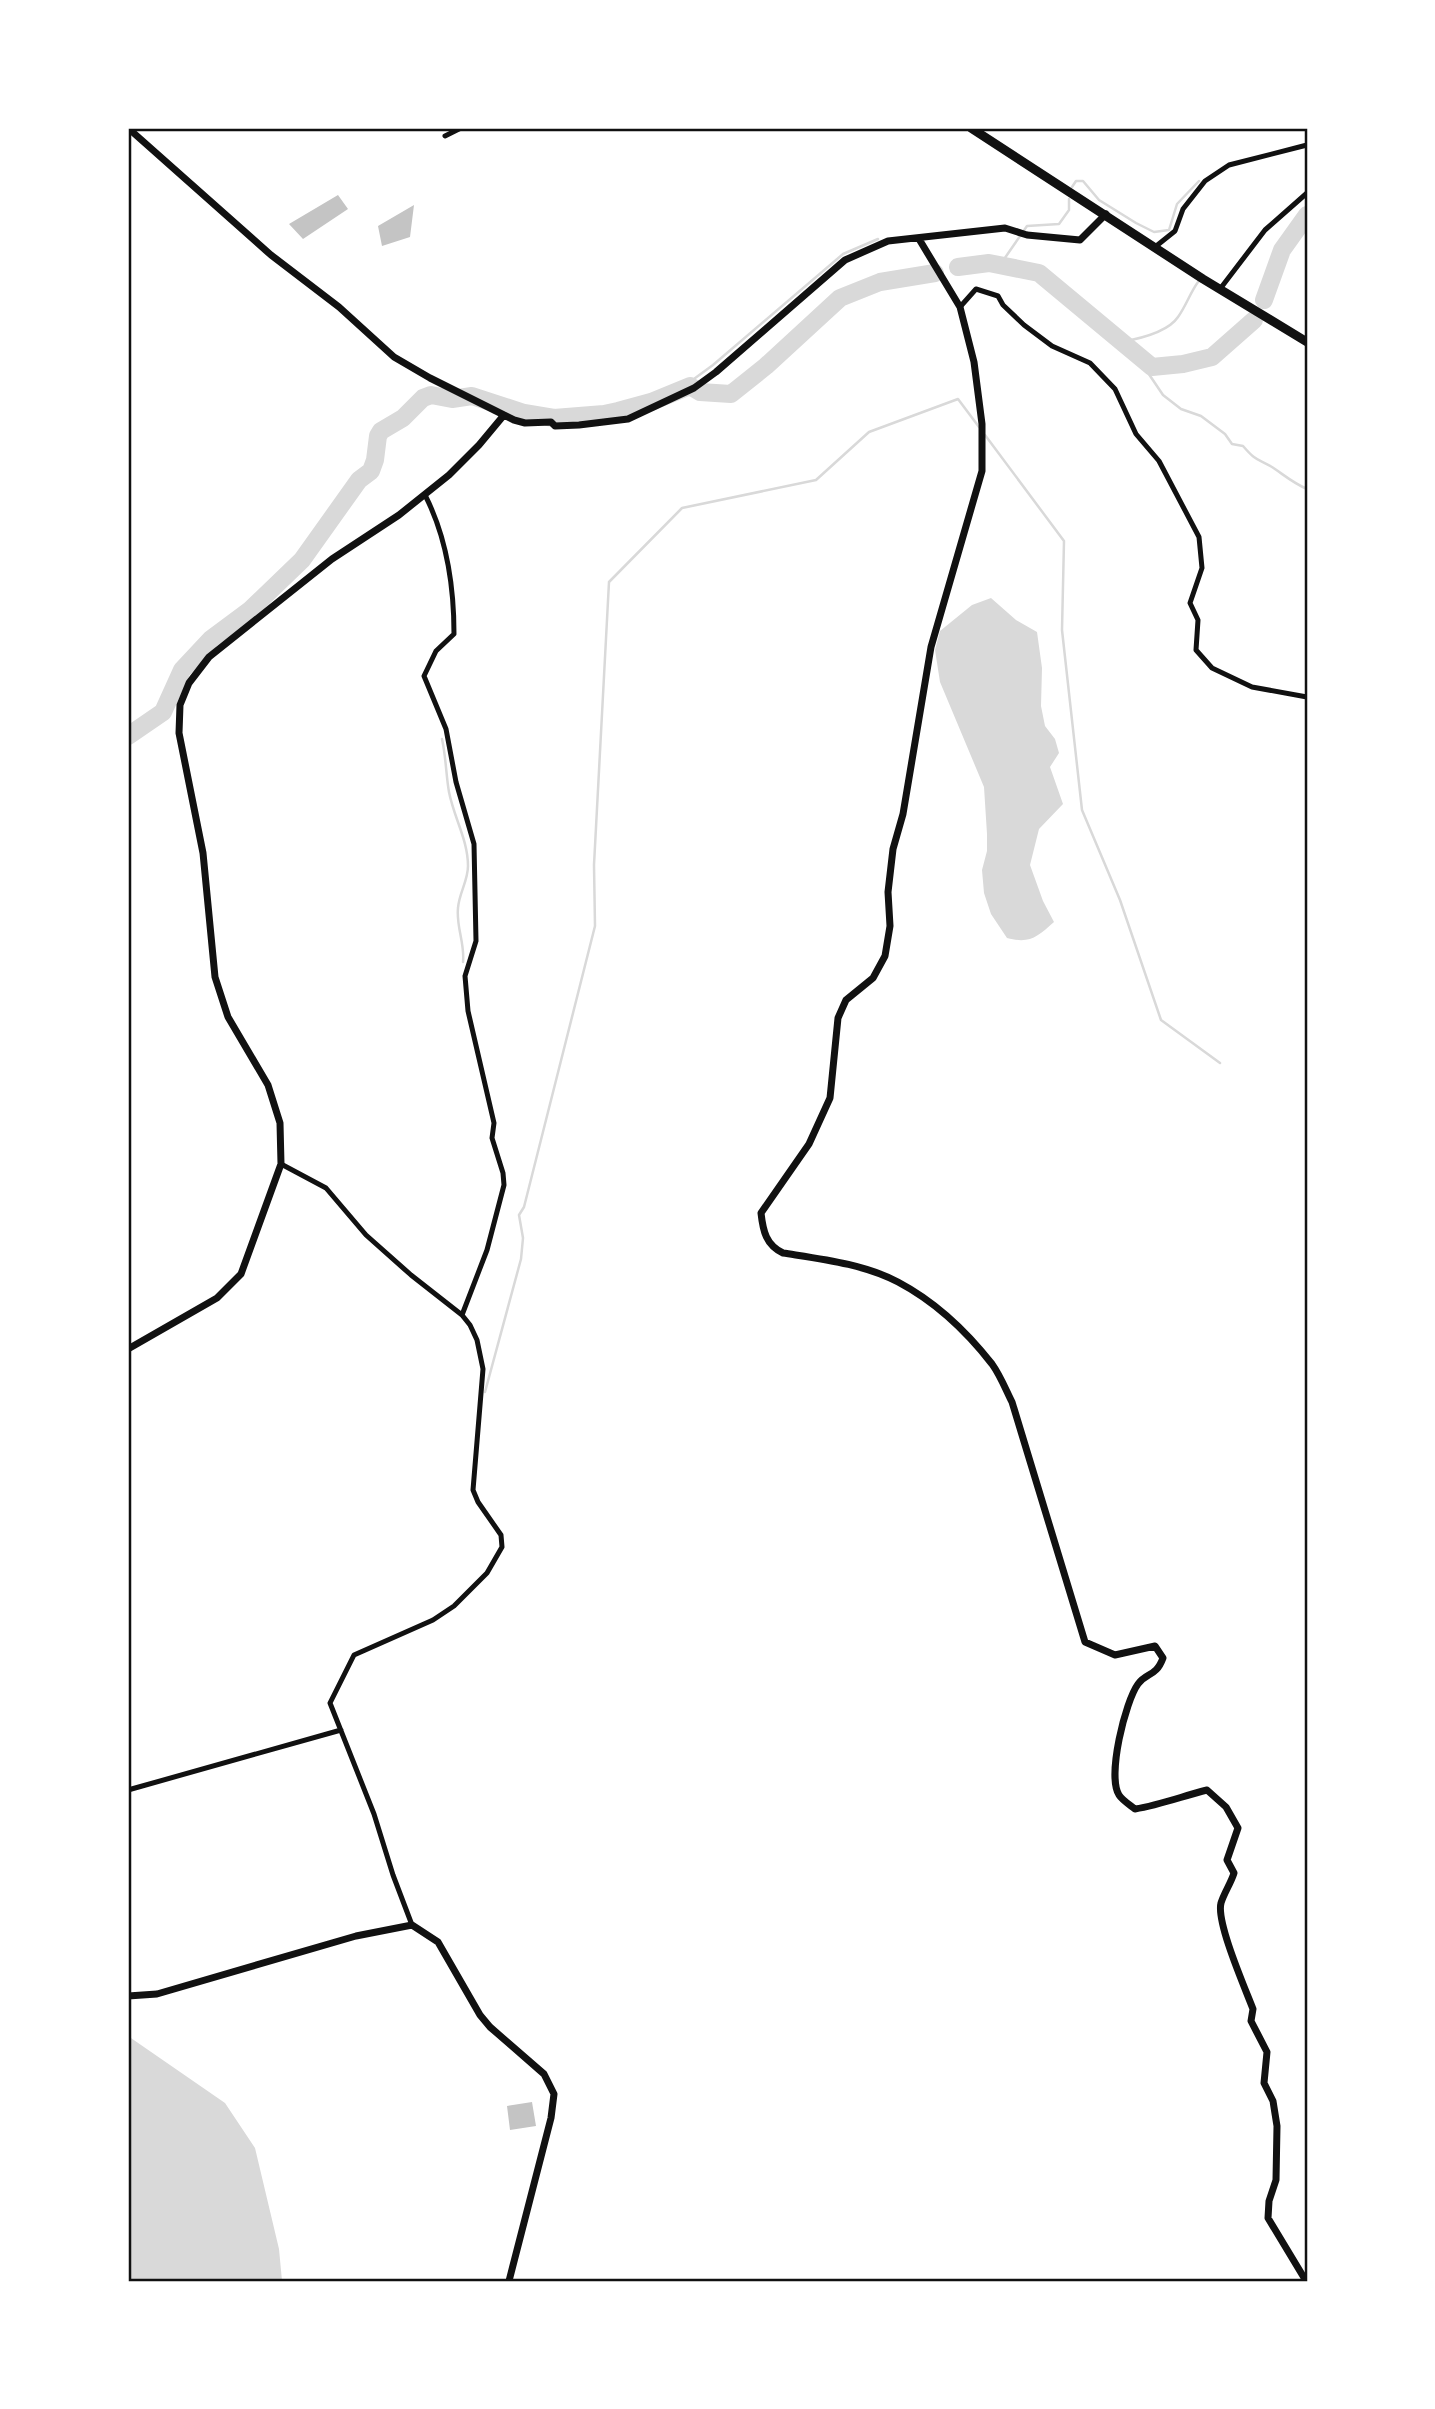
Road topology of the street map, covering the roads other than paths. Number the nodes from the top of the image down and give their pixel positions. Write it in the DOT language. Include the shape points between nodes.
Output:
graph roads {
  1 [pos="128,128"];
  2 [pos="461,128"];
  3 [pos="971,128"];
  4 [pos="445,136"];
  5 [pos="1307,145"];
  6 [pos="1307,193"];
  7 [pos="1106,214"];
  8 [pos="919,239"];
  9 [pos="1155,247"];
  10 [pos="1220,289"];
  11 [pos="960,307"];
  12 [pos="1307,342"];
  13 [pos="504,415"];
  14 [pos="425,495"];
  15 [pos="1307,696"];
  16 [pos="281,1164"];
  17 [pos="462,1315"];
  18 [pos="128,1349"];
  19 [pos="341,1730"];
  20 [pos="128,1790"];
  21 [pos="412,1924"];
  22 [pos="128,1996"];
  23 [pos="509,2281"];
  24 [pos="1306,2281"];
  1 -- 13 [label="street" via="394,356"];
  2 -- 4 [label="street"];
  3 -- 7 [label="main road"];
  5 -- 9 [label="street" via="1229,164 1205,181 1183,209 1174,231"];
  6 -- 10 [label="street" via="1265,230"];
  7 -- 8 [label="street" via="1080,240 1005,228"];
  7 -- 9 [label="main road"];
  8 -- 11 [label="street"];
  8 -- 13 [label="street" via="888,241 845,260 694,388 628,419 555,426 551,422 524,423"];
  9 -- 10 [label="main road"];
  10 -- 12 [label="main road"];
  11 -- 15 [label="street" via="976,289 998,296 1024,325 1052,346 1090,363 1115,389 1136,434 1158,461 1199,537 1202,568 1190,603 1198,620 1196,650 1212,668 1252,687"];
  11 -- 24 [label="street" via="974,362 982,471 930,647 903,814 893,849 885,956 873,978 846,1000 838,1018 830,1098 805,1151 761,1213 762,1223 773,1248 897,1282 963,1331 993,1366 1012,1402 1085,1642 1115,1655 1155,1646 1163,1658 1158,1670 1139,1683 1129,1703 1114,1773 1118,1795 1135,1809 1208,1790 1226,1807 1238,1828 1227,1860 1234,1872 1220,1904 1223,1926 1253,2009 1251,2021 1267,2052 1264,2083 1277,2126 1276,2180 1268,2217"];
  13 -- 14 [label="street"];
  14 -- 16 [label="street" via="332,559 209,657 189,683 180,705 179,733 203,853 215,977 228,1017 268,1085 280,1124"];
  14 -- 17 [label="street" via="444,543 454,634 436,651 424,677 446,729 474,844 476,941 466,976 468,1011 504,1185"];
  16 -- 17 [label="street" via="326,1188 366,1235"];
  16 -- 18 [label="street" via="241,1274 217,1298"];
  17 -- 19 [label="street" via="477,1340 483,1369 473,1490 501,1535 502,1547 487,1573 454,1606 354,1655 330,1703"];
  19 -- 20 [label="street"];
  19 -- 21 [label="street"];
  21 -- 22 [label="street" via="157,1994"];
  21 -- 23 [label="street" via="438,1942 480,2015 544,2074 554,2095"];
}
